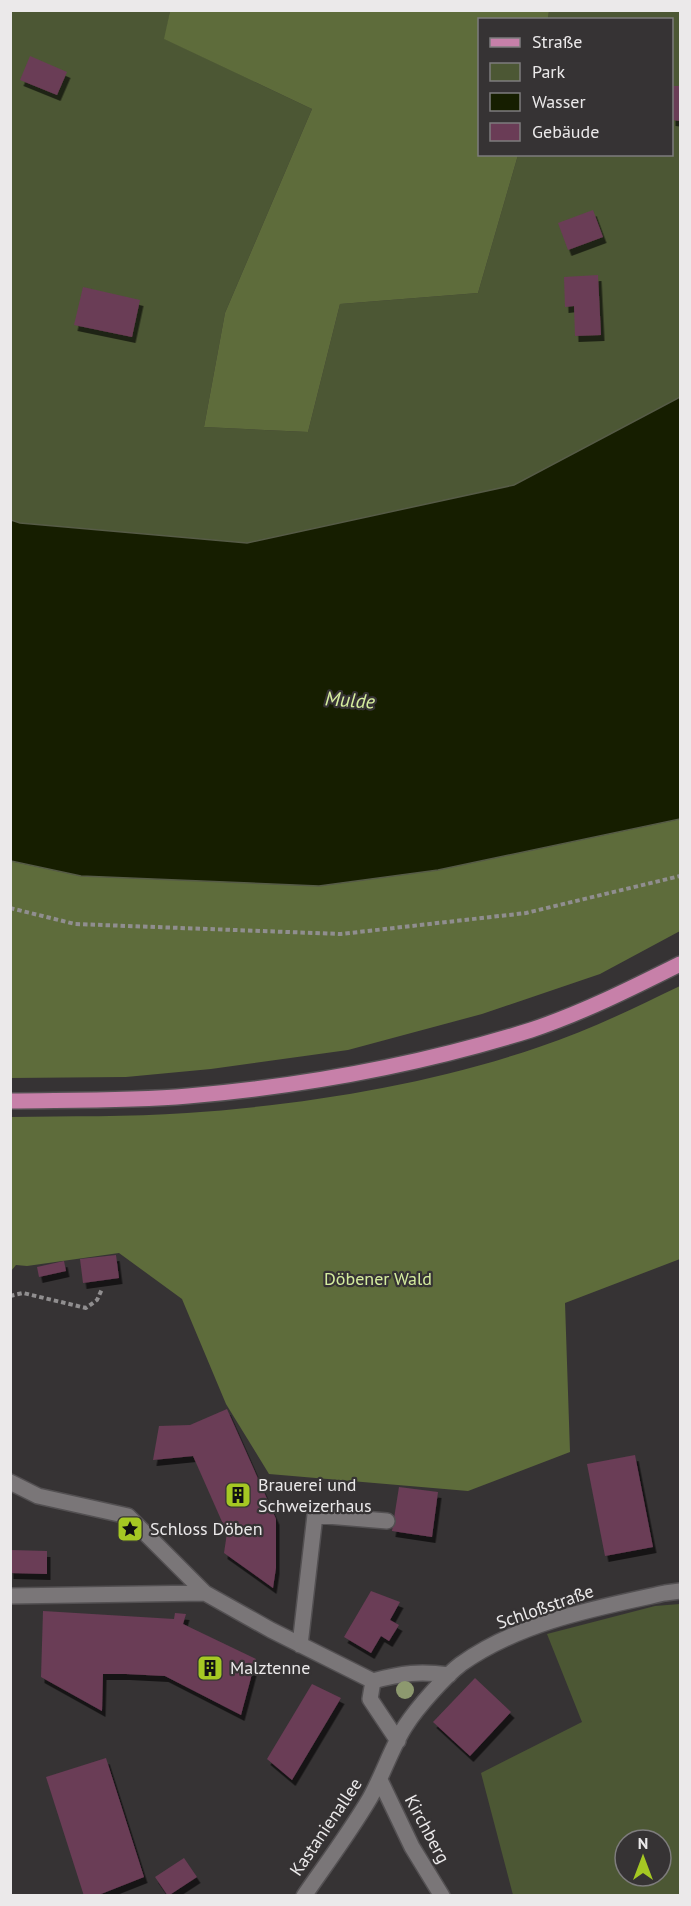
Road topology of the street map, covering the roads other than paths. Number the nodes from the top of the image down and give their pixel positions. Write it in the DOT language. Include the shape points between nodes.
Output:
graph roads {
  1 [pos="681,964"];
  2 [pos="10,1101"];
  3 [pos="10,1482"];
  4 [pos="387,1521"];
  5 [pos="681,1591"];
  6 [pos="205,1593"];
  7 [pos="10,1596"];
  8 [pos="300,1645"];
  9 [pos="449,1675"];
  10 [pos="373,1681"];
  11 [pos="398,1741"];
  12 [pos="380,1780"];
  13 [pos="304,1896"];
  14 [pos="442,1896"];
  1 -- 2 [label="main road" via="607,1000 533,1029 442,1056 338,1078 186,1096"];
  3 -- 6 [label="street" via="38,1496 128,1516"];
  4 -- 8 [label="street" via="315,1515"];
  5 -- 9 [label="street, Schloßstraße" via="609,1605 530,1629 460,1665"];
  6 -- 7 [label="street"];
  6 -- 8 [label="street"];
  8 -- 10 [label="street"];
  9 -- 10 [label="street" via="422,1672"];
  9 -- 11 [label="street, Schloßstraße" via="406,1725"];
  10 -- 11 [label="street" via="370,1699"];
  11 -- 12 [label="street, Schloßstraße"];
  12 -- 13 [label="street, Kastanienallee"];
  12 -- 14 [label="street, Kirchberg" via="412,1847"];
}
